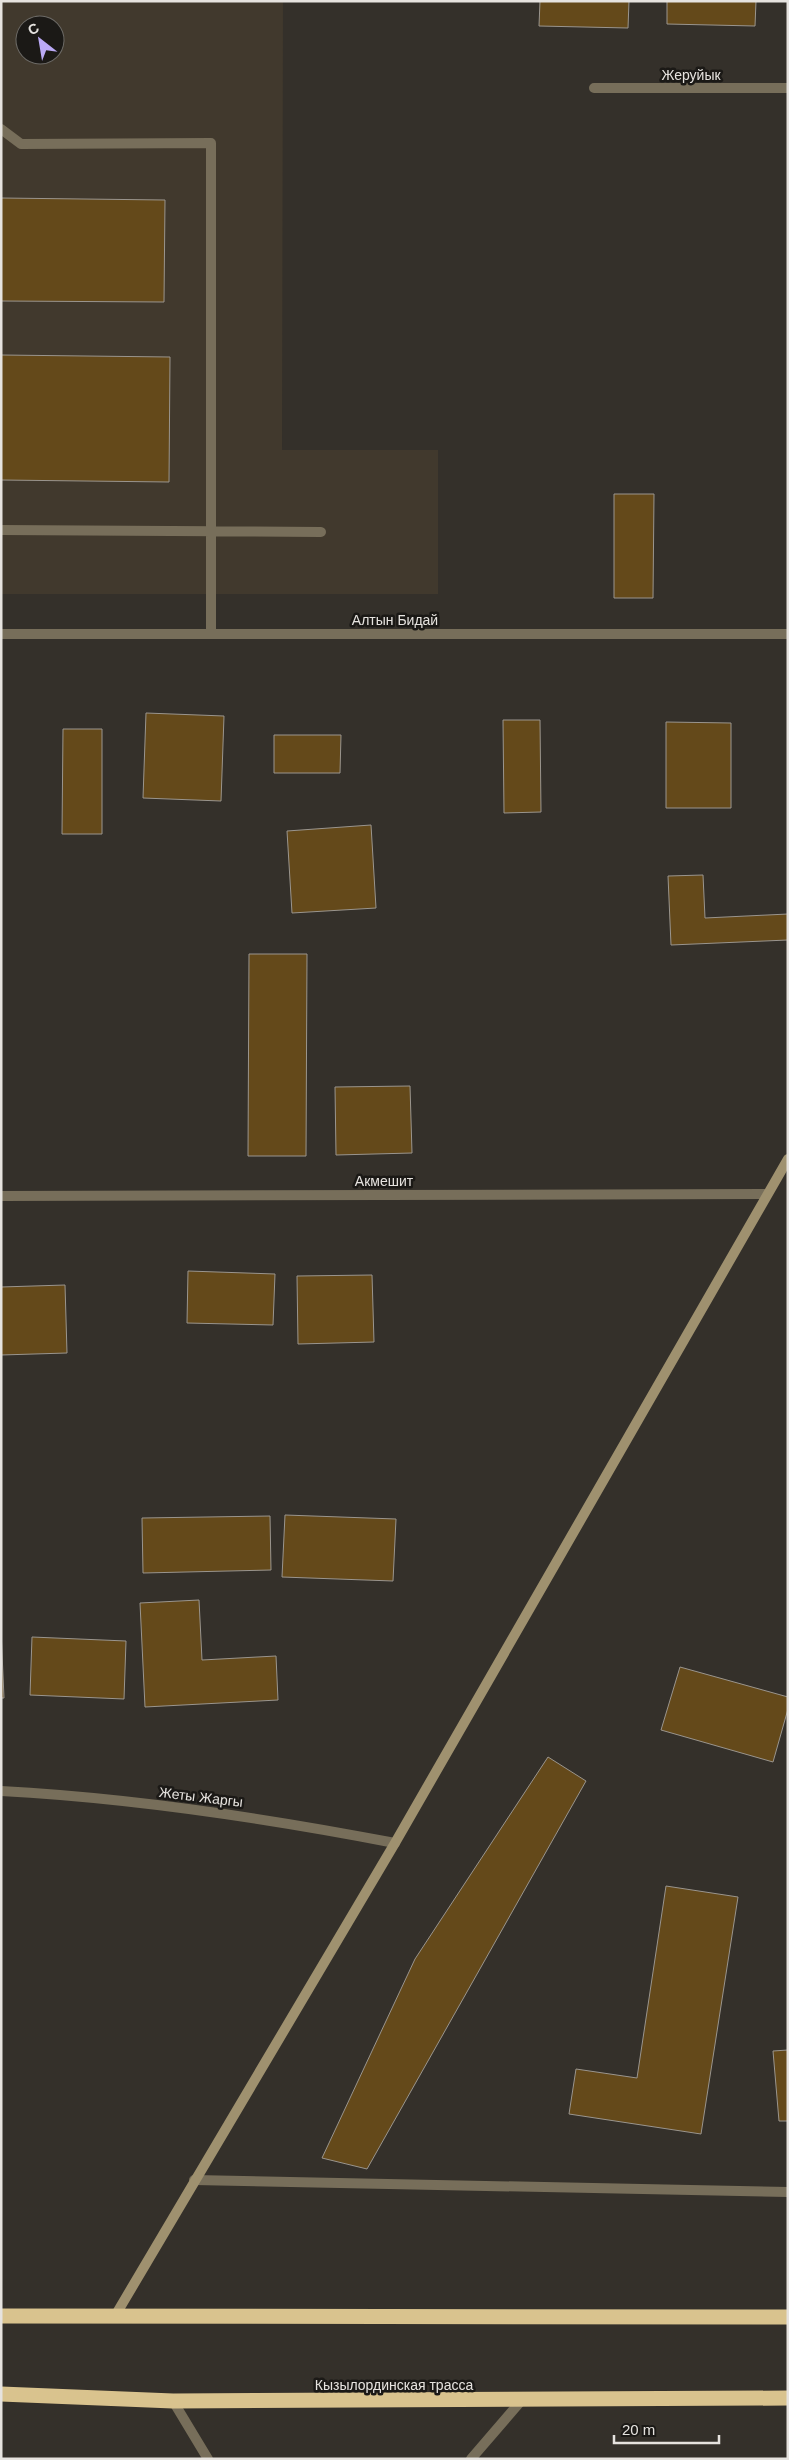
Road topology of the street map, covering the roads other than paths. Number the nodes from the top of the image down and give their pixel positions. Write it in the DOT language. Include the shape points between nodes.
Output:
graph roads {
  1 [pos="594,88"];
  2 [pos="788,88"];
  3 [pos="1,129"];
  4 [pos="1,530"];
  5 [pos="211,532"];
  6 [pos="321,532"];
  7 [pos="1,634"];
  8 [pos="211,634"];
  9 [pos="788,634"];
  10 [pos="788,1158"];
  11 [pos="766,1194"];
  12 [pos="1,1196"];
  13 [pos="1,1791"];
  14 [pos="395,1843"];
  15 [pos="194,2180"];
  16 [pos="788,2192"];
  17 [pos="1,2316"];
  18 [pos="115,2316"];
  19 [pos="788,2317"];
  20 [pos="1,2394"];
  21 [pos="788,2398"];
  22 [pos="173,2401"];
  23 [pos="521,2401"];
  24 [pos="208,2459"];
  25 [pos="471,2459"];
  1 -- 2 [label="street, Жеруйык"];
  3 -- 5 [label="street" via="21,144 211,143"];
  4 -- 5 [label="street"];
  5 -- 6 [label="street"];
  5 -- 8 [label="street"];
  7 -- 8 [label="street, Алтын Бидай"];
  8 -- 9 [label="street, Алтын Бидай"];
  10 -- 11 [label="street"];
  11 -- 12 [label="street, Акмешит"];
  11 -- 14 [label="street"];
  13 -- 14 [label="street, Жеты Жаргы" via="79,1795 288,1823"];
  14 -- 15 [label="street"];
  15 -- 16 [label="street"];
  15 -- 18 [label="street"];
  17 -- 18 [label="highway"];
  18 -- 19 [label="highway"];
  20 -- 22 [label="highway, Кызылординская трасса"];
  21 -- 23 [label="highway, Кызылординская трасса"];
  22 -- 23 [label="highway, Кызылординская трасса"];
  22 -- 24 [label="street"];
  23 -- 25 [label="street"];
}
